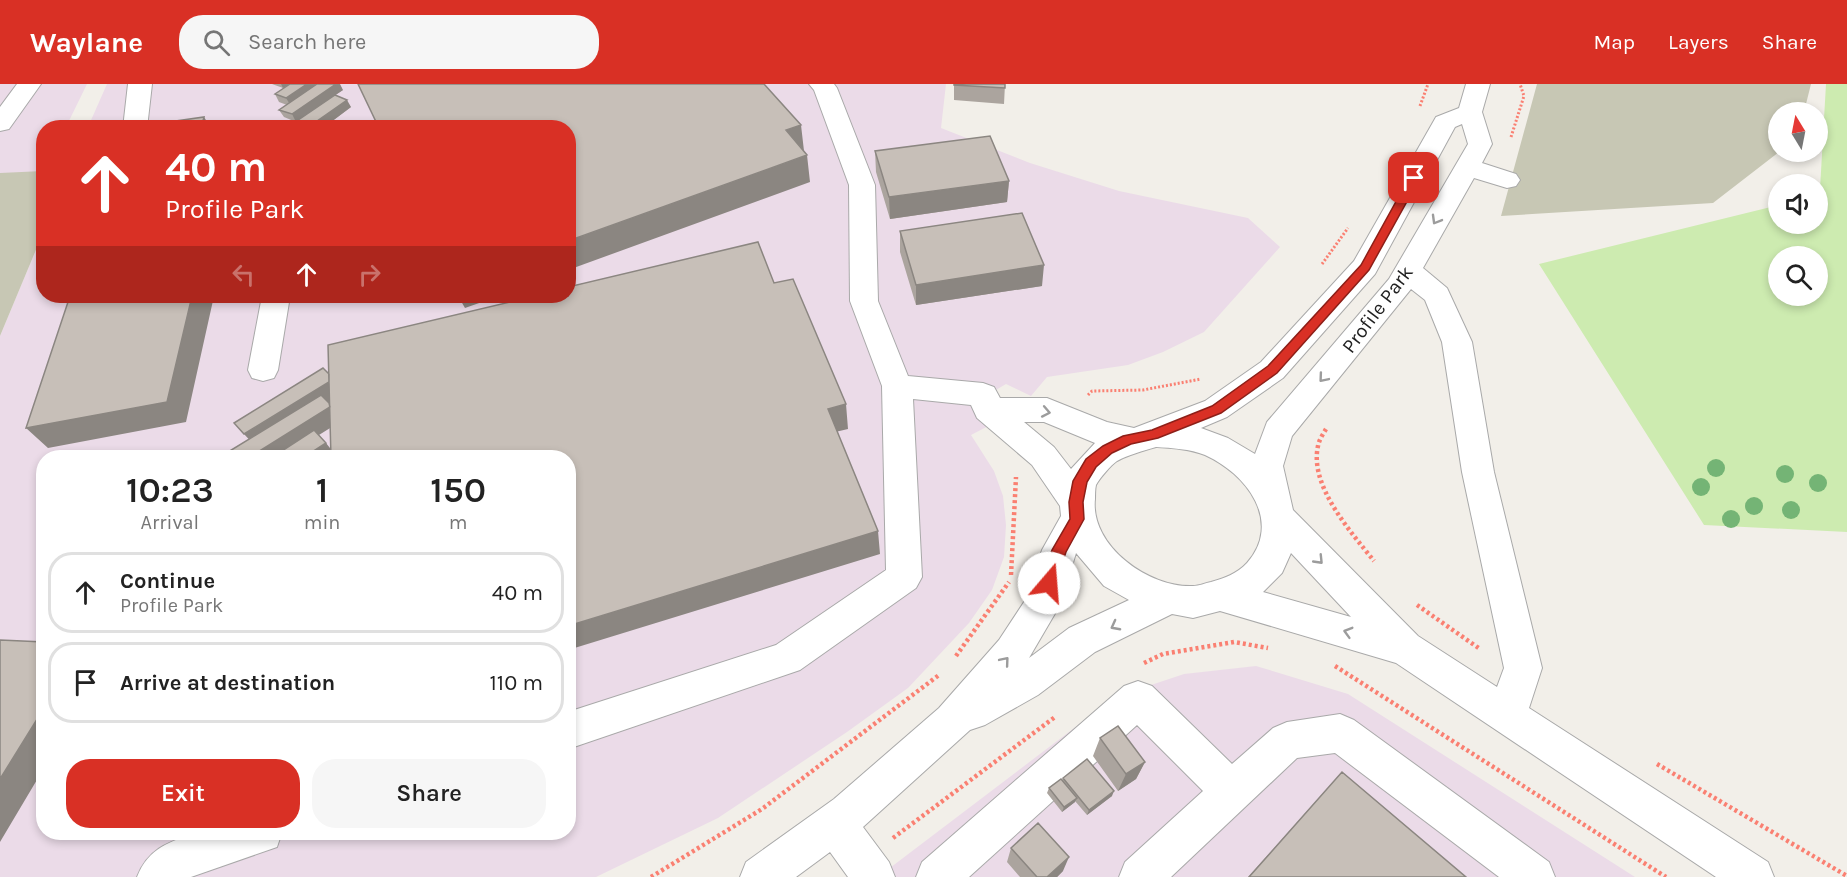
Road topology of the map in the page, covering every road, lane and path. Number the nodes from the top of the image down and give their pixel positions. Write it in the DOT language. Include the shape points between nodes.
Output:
graph roads {
  1 [pos="29,84"];
  2 [pos="140,84"];
  3 [pos="821,84"];
  4 [pos="1428,84"];
  5 [pos="1478,84"];
  6 [pos="1419,110"];
  7 [pos="1470,112"];
  8 [pos="3,116"];
  9 [pos="136,120"];
  10 [pos="1467,167"];
  11 [pos="1507,180"];
  12 [pos="1351,223"];
  13 [pos="1319,268"];
  14 [pos="1408,271"];
  15 [pos="275,303"];
  16 [pos="263,370"];
  17 [pos="1210,374"];
  18 [pos="897,386"];
  19 [pos="1092,391"];
  20 [pos="988,410"];
  21 [pos="1141,437"];
  22 [pos="1016,477"];
  23 [pos="1276,509"];
  24 [pos="1076,511"];
  25 [pos="1225,597"];
  26 [pos="1167,599"];
  27 [pos="1405,648"];
  28 [pos="952,661"];
  29 [pos="946,670"];
  30 [pos="1507,715"];
  31 [pos="953,721"];
  32 [pos="576,728"];
  33 [pos="1232,792"];
  34 [pos="834,823"];
  35 [pos="238,840"];
  36 [pos="158,877"];
  37 [pos="651,877"];
  38 [pos="762,877"];
  39 [pos="874,877"];
  40 [pos="937,877"];
  41 [pos="1140,877"];
  42 [pos="1534,877"];
  43 [pos="1753,877"];
  1 -- 8 [label="street"];
  2 -- 9 [label="street"];
  3 -- 18 [label="street" via="862,185 864,301"];
  4 -- 6 [label="path"];
  5 -- 7 [label="street"];
  7 -- 10 [label="street, Profile Park" via="1480,144"];
  7 -- 21 [label="street, Profile Park" via="1445,122 1365,267 1272,370 1216,409"];
  10 -- 11 [label="street"];
  10 -- 14 [label="street, Profile Park, one-way"];
  12 -- 13 [label="path"];
  14 -- 23 [label="street, Profile Park, one-way" via="1278,431 1267,466"];
  14 -- 30 [label="street" via="1437,295 1457,342 1478,472 1523,668"];
  15 -- 16 [label="street"];
  17 -- 19 [label="path" via="1202,379 1143,390"];
  18 -- 20 [label="street" via="982,395"];
  18 -- 32 [label="street" via="904,577 787,658"];
  20 -- 21 [label="street, one-way" via="1047,410 1102,433"];
  20 -- 24 [label="street" via="1042,456"];
  21 -- 23 [label="street" via="1183,436 1220,448 1258,477"];
  21 -- 24 [label="street" via="1108,449 1091,463 1080,481"];
  22 -- 28 [label="path" via="1011,579"];
  23 -- 25 [label="street" via="1279,536 1271,562 1253,583"];
  23 -- 27 [label="street, one-way"];
  24 -- 26 [label="street" via="1083,537 1102,565 1131,586"];
  31 -- 24 [label="street, one-way" via="1012,652 1042,605"];
  25 -- 26 [label="street" via="1197,601"];
  27 -- 25 [label="street, one-way"];
  26 -- 31 [label="street, one-way" via="1082,640 1025,683"];
  27 -- 30 [label="street"];
  29 -- 37 [label="path" via="762,809"];
  30 -- 43 [label="street"];
  31 -- 34 [label="street"];
  33 -- 40 [label="street" via="1138,699"];
  33 -- 41 [label="street"];
  33 -- 42 [label="street" via="1287,741 1340,733"];
  34 -- 38 [label="street"];
  34 -- 39 [label="street"];
  35 -- 36 [label="street" via="176,861"];
}
